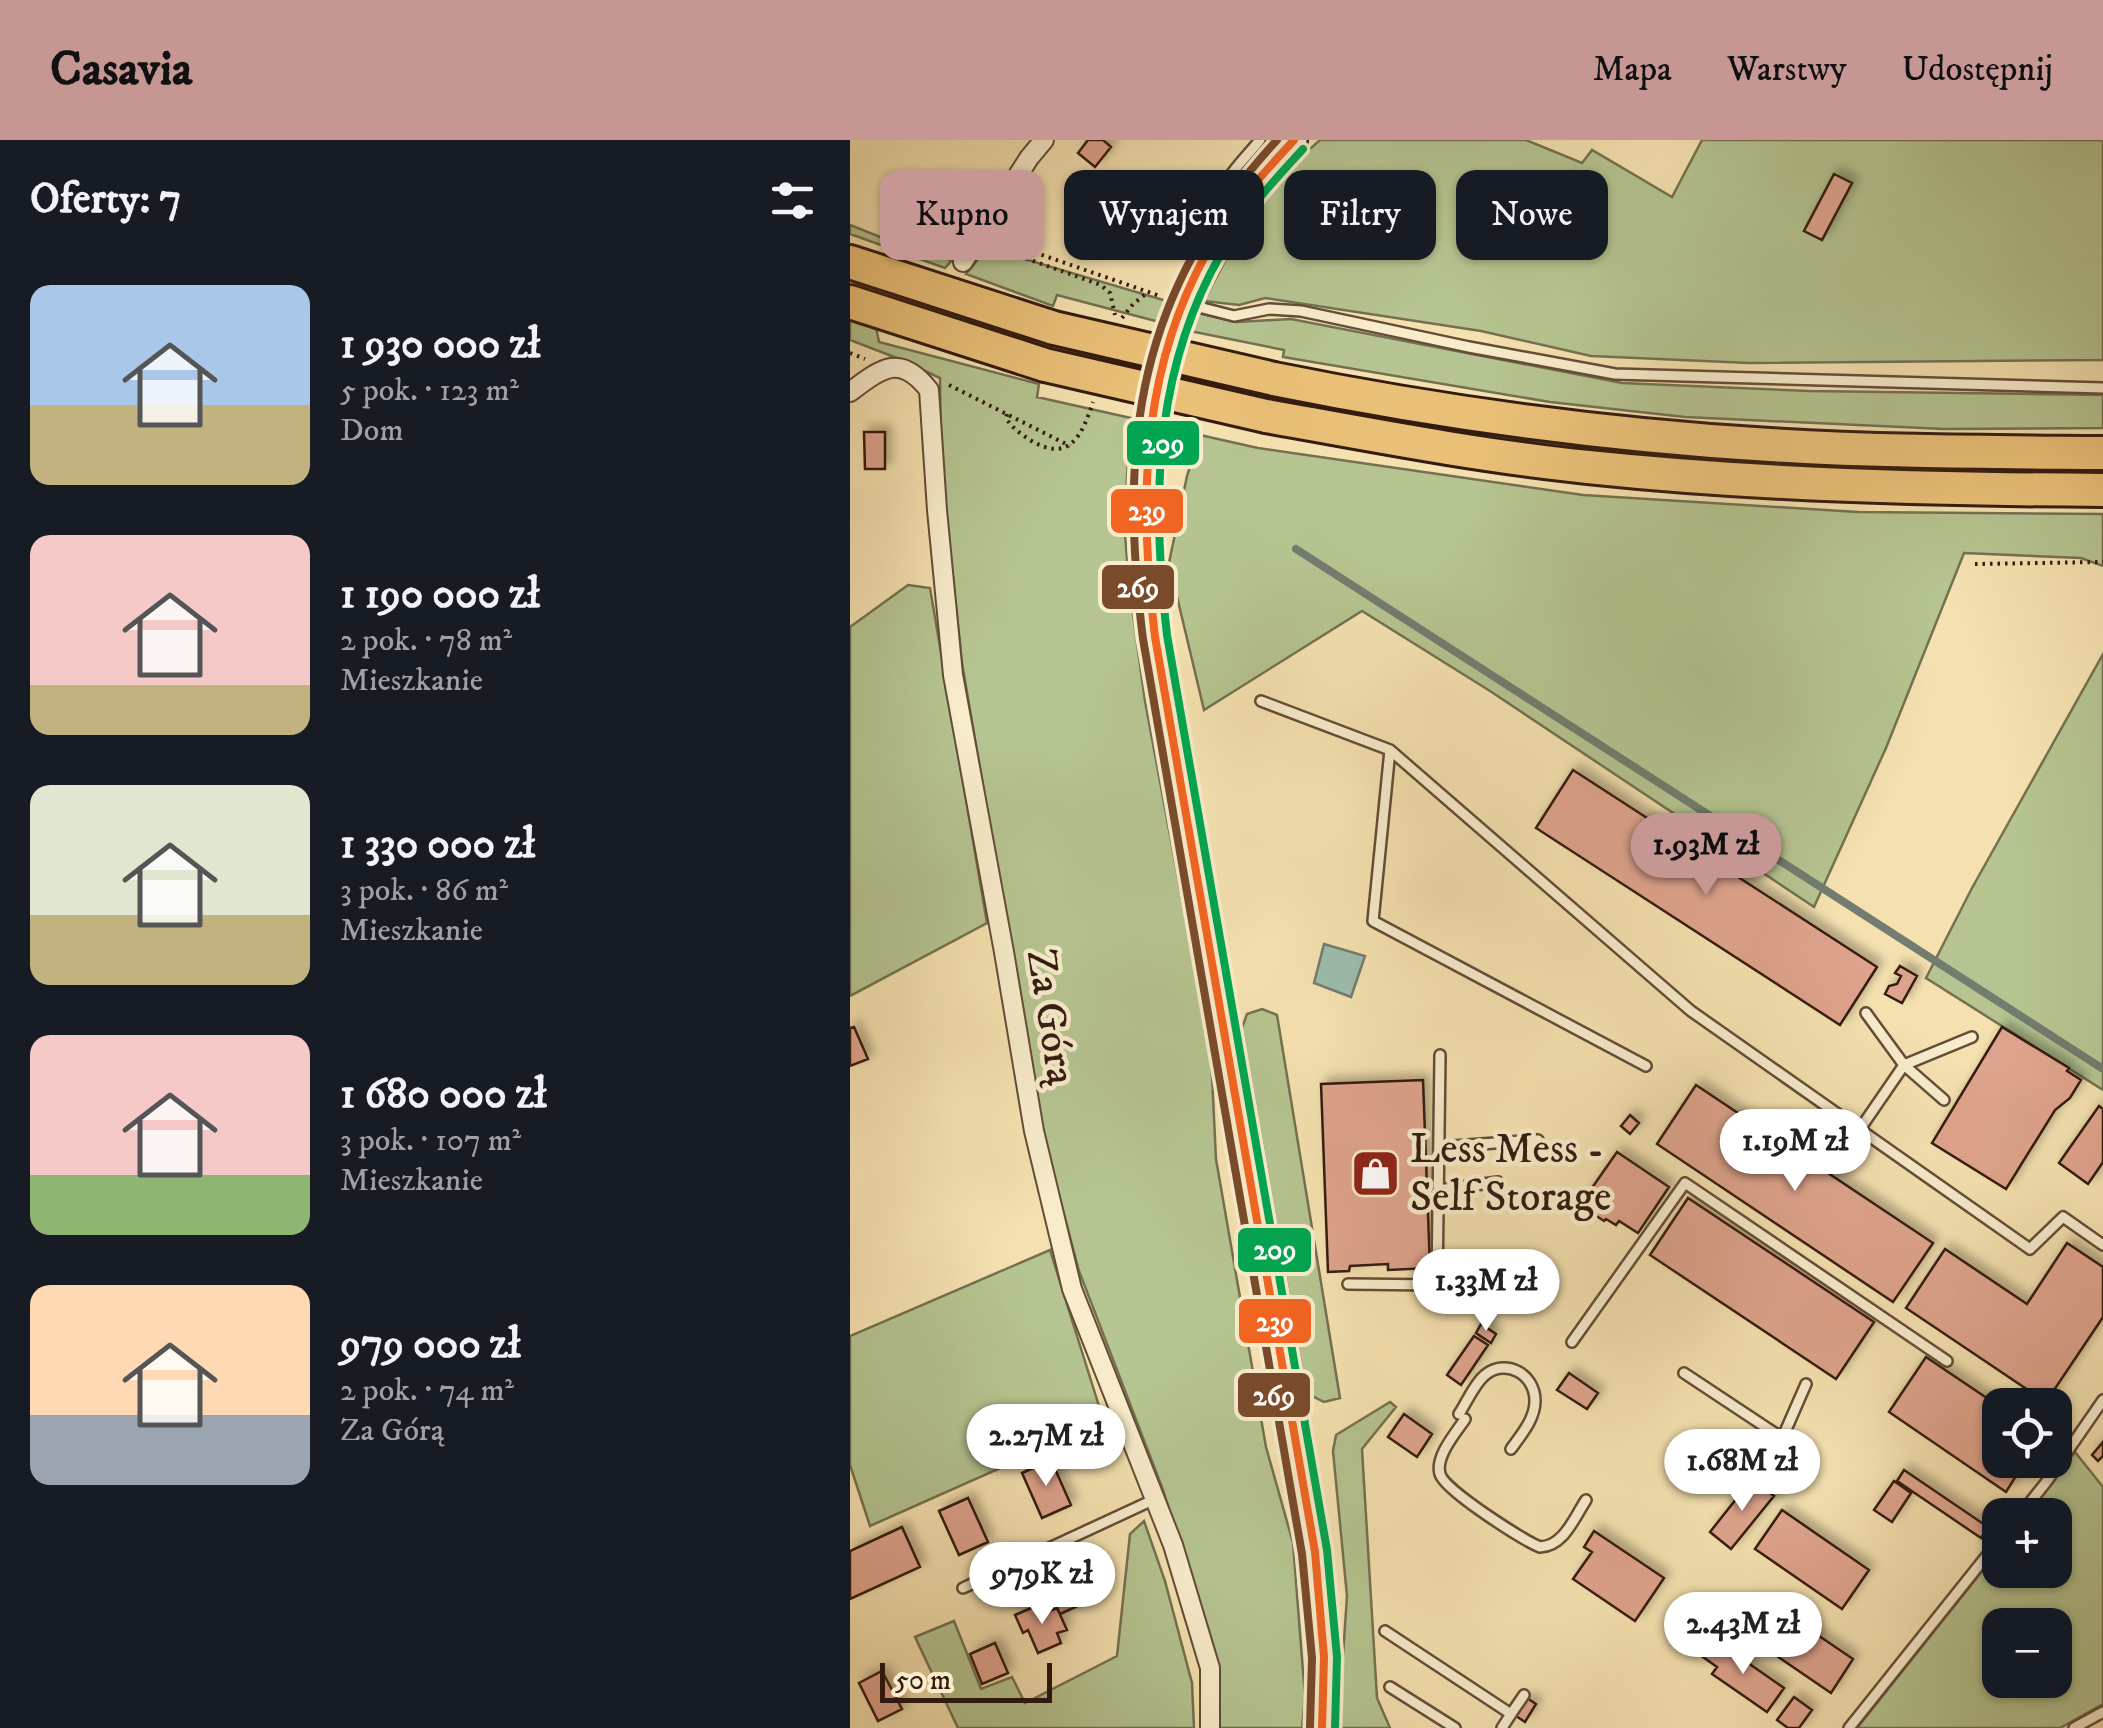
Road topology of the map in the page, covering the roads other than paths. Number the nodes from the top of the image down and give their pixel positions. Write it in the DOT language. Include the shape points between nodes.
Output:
graph roads {
  1 [pos="1044,140"];
  2 [pos="1260,140"];
  3 [pos="1294,140"];
  4 [pos="1235,170"];
  5 [pos="1264,174"];
  6 [pos="1202,260"];
  7 [pos="850,262"];
  8 [pos="963,262"];
  9 [pos="1175,301"];
  10 [pos="850,302"];
  11 [pos="2103,388"];
  12 [pos="850,392"];
  13 [pos="2103,453"];
  14 [pos="2103,490"];
  15 [pos="1261,700"];
  16 [pos="1390,750"];
  17 [pos="1866,1013"];
  18 [pos="1972,1038"];
  19 [pos="1440,1055"];
  20 [pos="1646,1066"];
  21 [pos="1904,1066"];
  22 [pos="1944,1100"];
  23 [pos="1860,1130"];
  24 [pos="1538,1140"];
  25 [pos="1439,1147"];
  26 [pos="1498,1182"];
  27 [pos="1438,1190"];
  28 [pos="2103,1245"];
  29 [pos="1348,1284"];
  30 [pos="1437,1285"];
  31 [pos="1455,1303"];
  32 [pos="1572,1342"];
  33 [pos="1947,1362"];
  34 [pos="1684,1373"];
  35 [pos="1806,1384"];
  36 [pos="2103,1400"];
  37 [pos="1782,1438"];
  38 [pos="1511,1449"];
  39 [pos="1770,1464"];
  40 [pos="2034,1498"];
  41 [pos="1155,1499"];
  42 [pos="1586,1500"];
  43 [pos="1982,1562"];
  44 [pos="962,1588"];
  45 [pos="1385,1631"];
  46 [pos="1390,1687"];
  47 [pos="1524,1696"];
  48 [pos="2103,1712"];
  49 [pos="1510,1714"];
  50 [pos="1210,1728"];
  51 [pos="1322,1728"];
  52 [pos="1456,1728"];
  53 [pos="1502,1728"];
  54 [pos="1849,1728"];
  55 [pos="2074,1728"];
  1 -- 8 [label="street"];
  2 -- 4 [label="lane"];
  3 -- 5 [label="main road"];
  6 -- 9 [label="main road"];
  7 -- 13 [label="highway, bridge" via="1054,328 1345,394 1447,410 1651,436 1864,450"];
  9 -- 11 [label="lane" via="1234,316 1301,311 1615,374"];
  9 -- 51 [label="main road" via="1147,446 1149,586 1314,1544 1324,1631"];
  10 -- 14 [label="highway, bridge" via="1045,365 1266,416 1531,460 1864,486"];
  12 -- 41 [label="street, Za Górą" via="888,367 902,367 930,390 953,675 1034,1131 1072,1289"];
  15 -- 16 [label="lane"];
  16 -- 20 [label="lane" via="1373,921"];
  16 -- 23 [label="lane" via="1692,1011"];
  17 -- 21 [label="lane"];
  18 -- 21 [label="lane"];
  19 -- 25 [label="lane"];
  21 -- 22 [label="lane"];
  21 -- 23 [label="lane"];
  23 -- 28 [label="lane" via="2030,1248 2064,1217"];
  24 -- 25 [label="lane"];
  25 -- 27 [label="lane"];
  26 -- 27 [label="lane"];
  27 -- 30 [label="lane"];
  29 -- 30 [label="lane"];
  30 -- 31 [label="lane"];
  32 -- 33 [label="lane" via="1684,1182"];
  34 -- 37 [label="lane"];
  35 -- 37 [label="lane"];
  36 -- 40 [label="lane"];
  37 -- 39 [label="lane"];
  38 -- 42 [label="lane" via="1536,1402 1529,1379 1498,1368 1480,1381 1443,1453 1439,1473 1450,1490 1540,1547 1560,1541"];
  41 -- 44 [label="lane"];
  41 -- 50 [label="street, Za Górą" via="1210,1668"];
  43 -- 54 [label="lane"];
  45 -- 49 [label="lane"];
  46 -- 52 [label="lane"];
  47 -- 49 [label="lane"];
  48 -- 55 [label="lane"];
  49 -- 53 [label="lane"];
}
